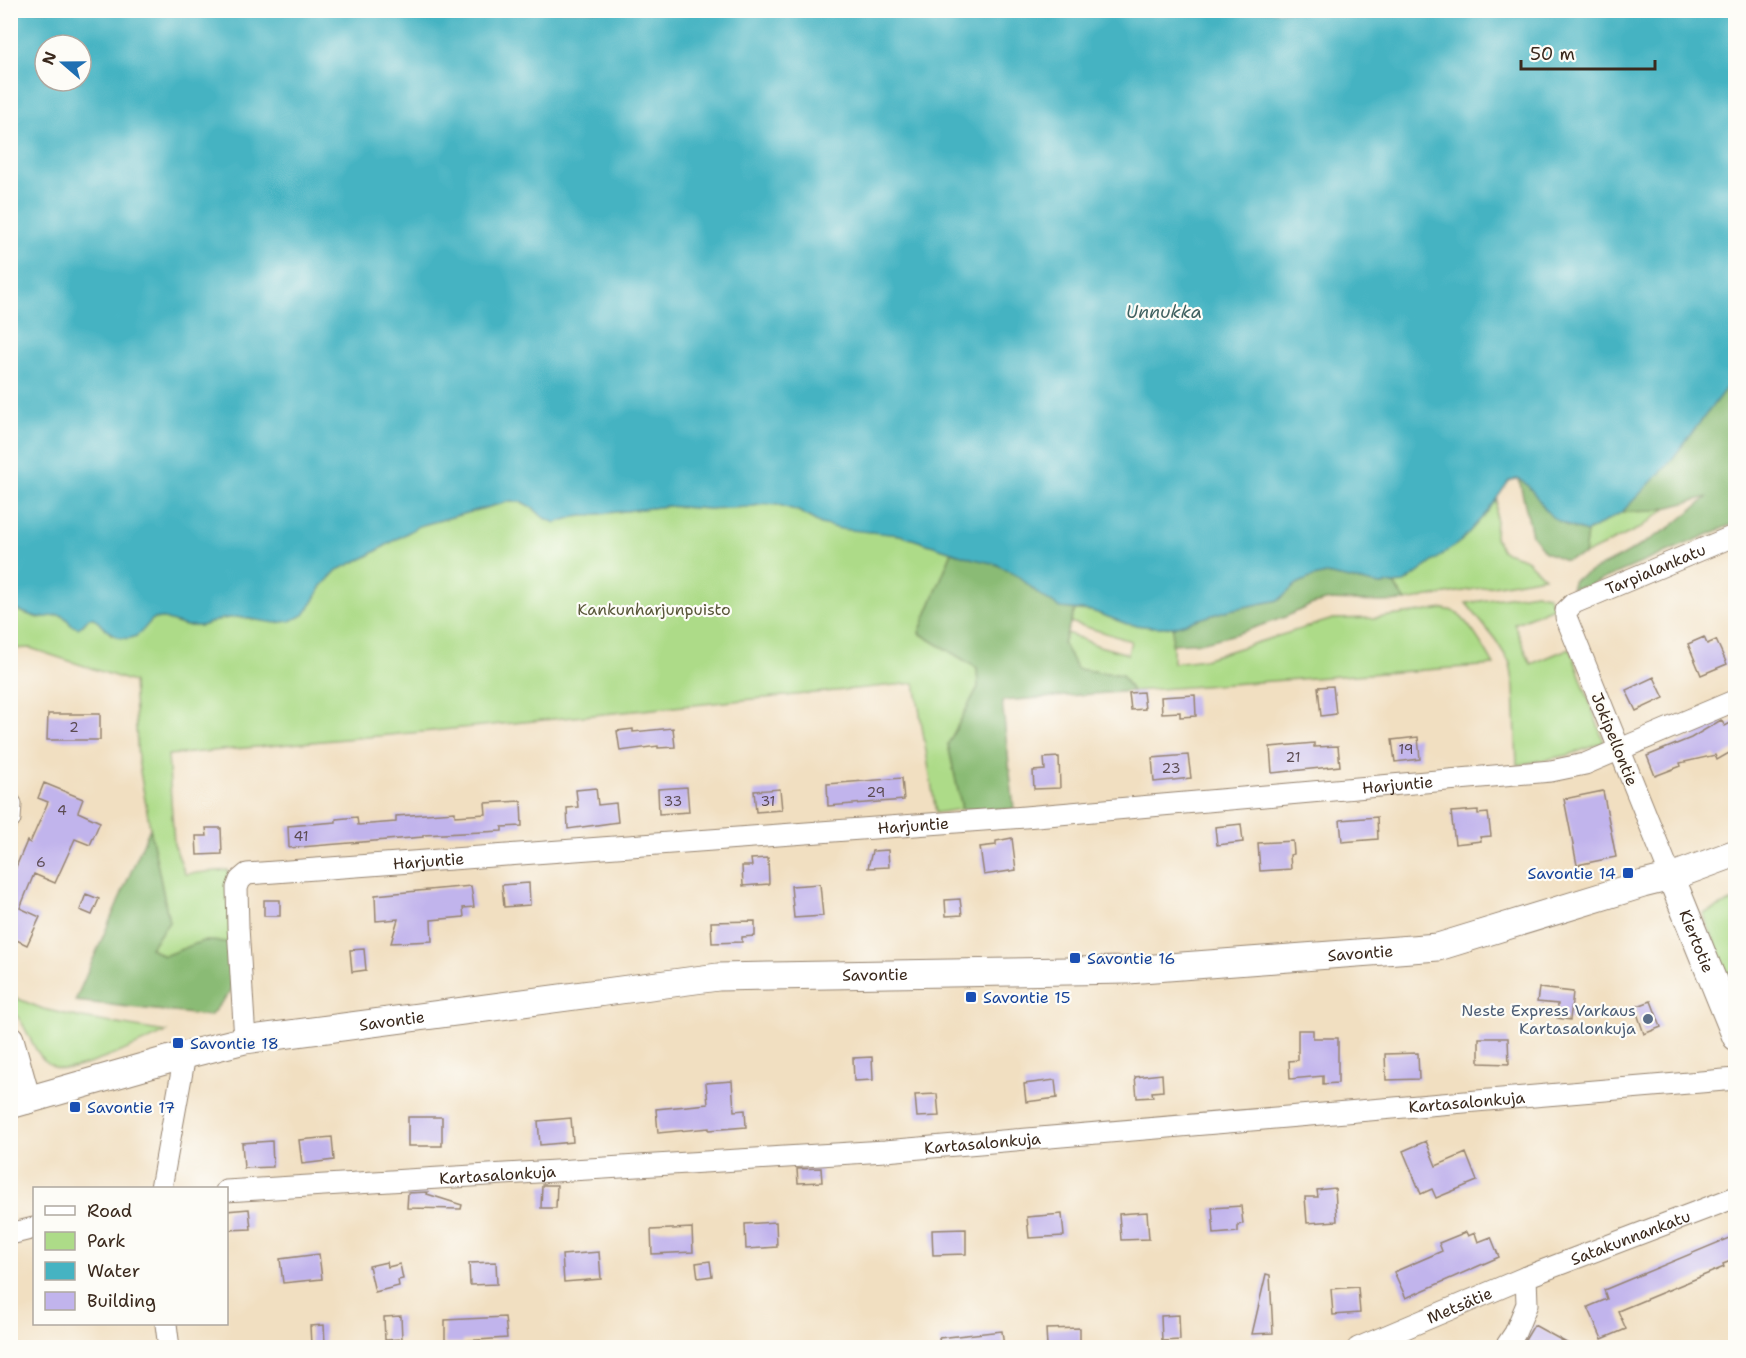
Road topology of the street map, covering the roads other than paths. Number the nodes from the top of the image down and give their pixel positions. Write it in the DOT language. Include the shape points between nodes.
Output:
graph roads {
  1 [pos="1736,535"];
  2 [pos="1574,603"];
  3 [pos="1736,700"];
  4 [pos="1619,750"];
  5 [pos="1736,853"];
  6 [pos="1671,877"];
  7 [pos="1736,1038"];
  8 [pos="10,1039"];
  9 [pos="245,1040"];
  10 [pos="185,1055"];
  11 [pos="1736,1079"];
  12 [pos="19,1103"];
  13 [pos="161,1187"];
  14 [pos="228,1191"];
  15 [pos="1736,1197"];
  16 [pos="33,1228"];
  17 [pos="10,1234"];
  18 [pos="1526,1277"];
  19 [pos="166,1325"];
  20 [pos="169,1347"];
  21 [pos="1358,1347"];
  22 [pos="1505,1347"];
  1 -- 2 [label="street, Tarpialankatu"];
  2 -- 4 [label="street, Jokipellontie" via="1566,617"];
  3 -- 4 [label="street, Harjuntie"];
  4 -- 6 [label="street, Jokipellontie"];
  4 -- 9 [label="street, Harjuntie" via="1585,764 1511,776 1037,816 247,874 237,888"];
  5 -- 6 [label="street, Savontie"];
  6 -- 7 [label="street, Kiertotie"];
  6 -- 9 [label="street, Savontie" via="1438,947 1128,970 718,977"];
  8 -- 12 [label="street"];
  9 -- 10 [label="street, Savontie"];
  10 -- 12 [label="street, Savontie"];
  10 -- 13 [label="street"];
  11 -- 14 [label="street, Kartasalonkuja" via="885,1151"];
  15 -- 18 [label="street, Satakunnankatu"];
  16 -- 17 [label="street"];
  18 -- 21 [label="street, Metsätie"];
  18 -- 22 [label="street" via="1527,1304"];
  19 -- 20 [label="street"];
}
